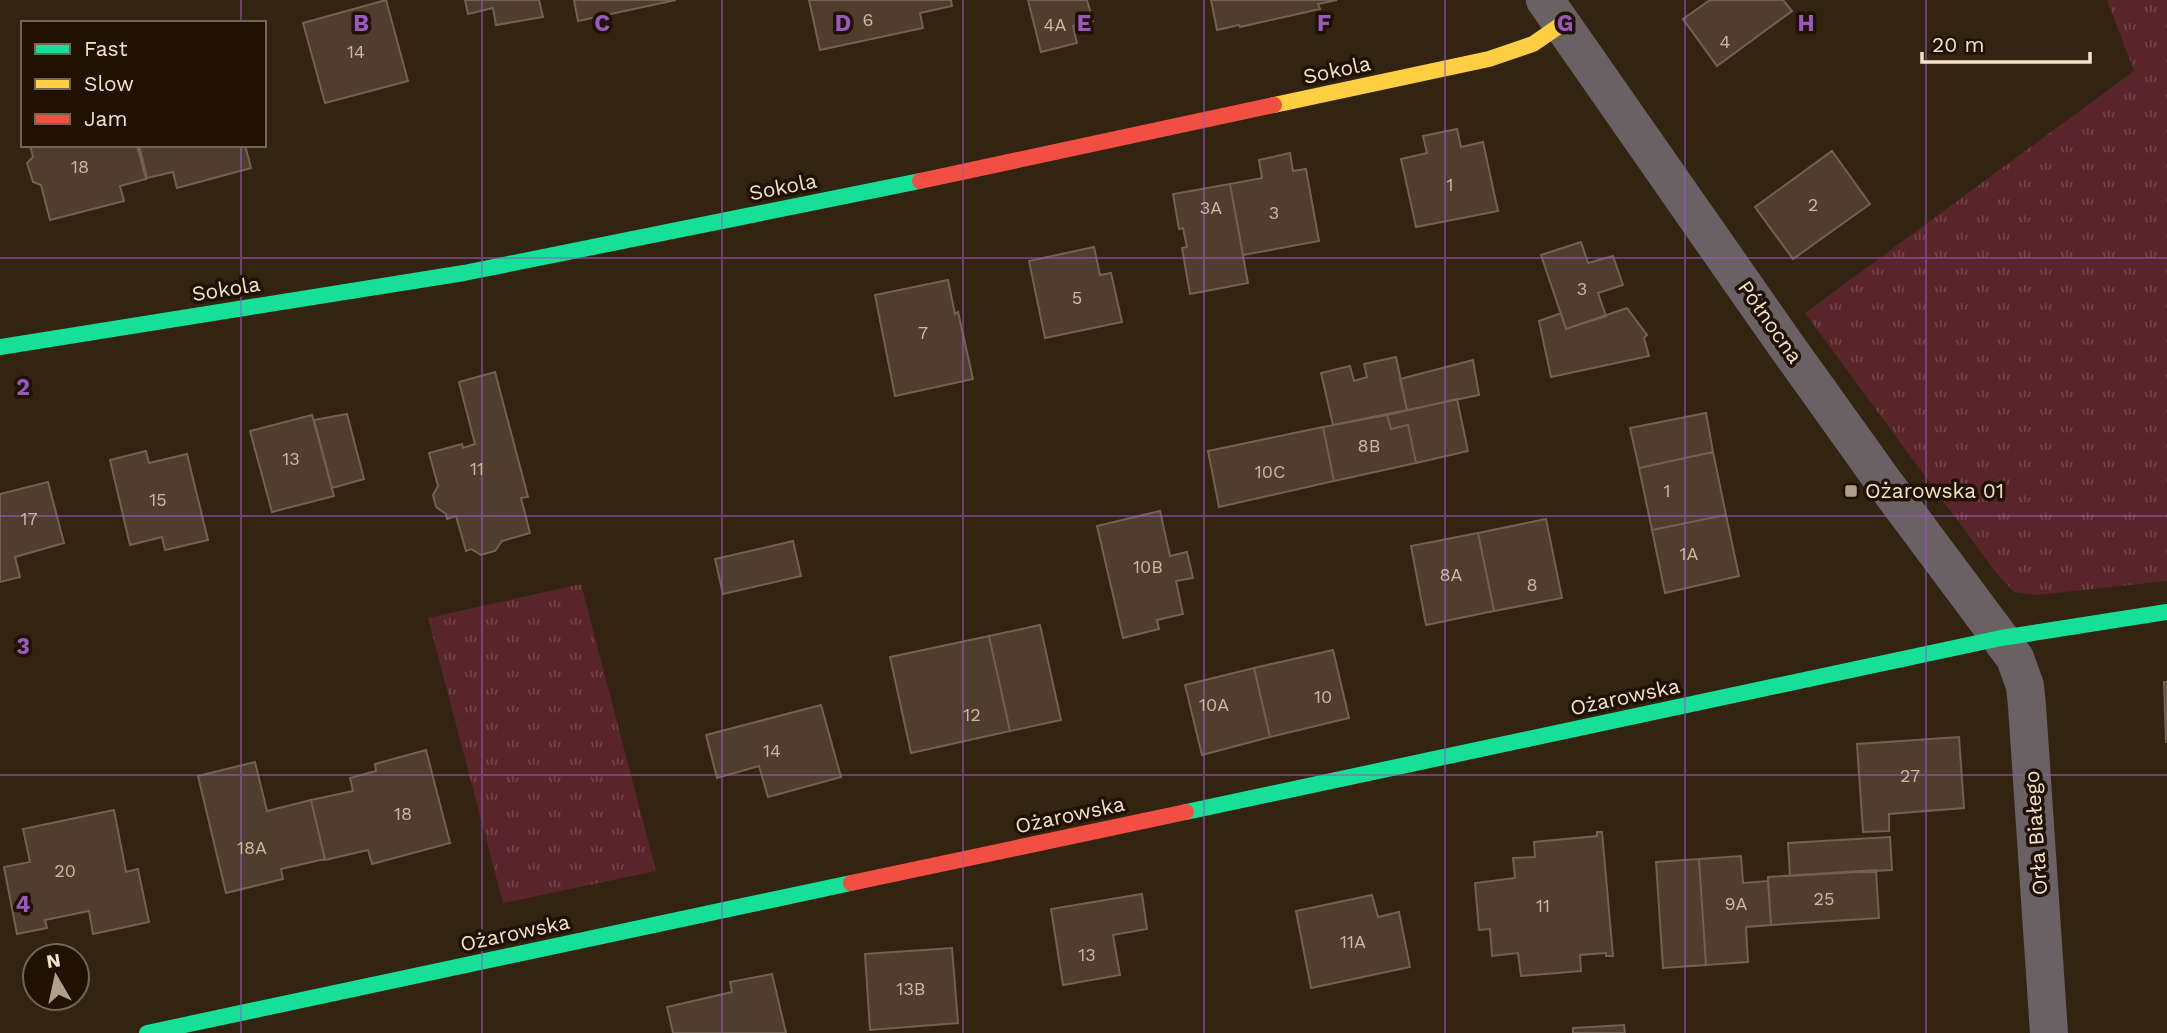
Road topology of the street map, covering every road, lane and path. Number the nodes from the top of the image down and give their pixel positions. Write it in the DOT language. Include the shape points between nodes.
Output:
graph roads {
  1 [pos="1554,12"];
  2 [pos="0,347"];
  3 [pos="2167,612"];
  4 [pos="2001,638"];
  5 [pos="148,1033"];
  6 [pos="2049,1033"];
  1 -- 2 [label="street, Sokola" via="1533,44 1489,59 924,181 464,272"];
  1 -- 4 [label="street, Północna" via="1780,337"];
  3 -- 4 [label="street, Ożarowska"];
  4 -- 5 [label="street, Ożarowska"];
  4 -- 6 [label="street, Orła Białego" via="2015,658 2025,687"];
}
